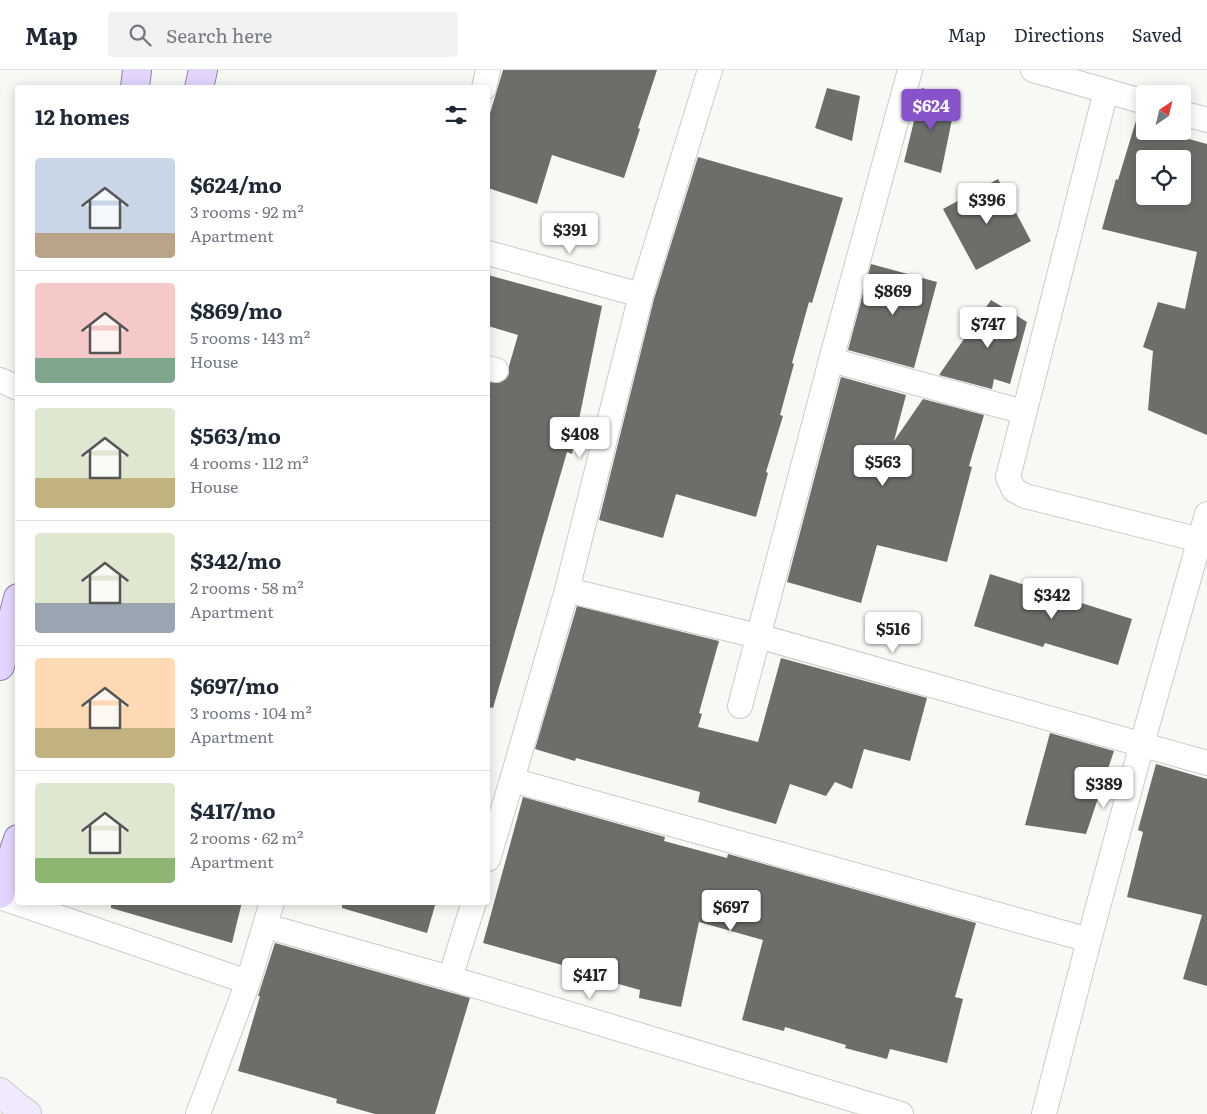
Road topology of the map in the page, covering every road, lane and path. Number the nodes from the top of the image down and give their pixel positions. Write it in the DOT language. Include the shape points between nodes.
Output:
graph roads {
  1 [pos="137,70"];
  2 [pos="202,70"];
  3 [pos="488,70"];
  4 [pos="710,70"];
  5 [pos="910,70"];
  6 [pos="1033,70"];
  7 [pos="135,85"];
  8 [pos="200,85"];
  9 [pos="485,85"];
  10 [pos="1106,91"];
  11 [pos="1136,99"];
  12 [pos="1191,116"];
  13 [pos="1207,120"];
  14 [pos="490,254"];
  15 [pos="641,294"];
  16 [pos="831,360"];
  17 [pos="0,380"];
  18 [pos="15,387"];
  19 [pos="1024,412"];
  20 [pos="1207,514"];
  21 [pos="1200,540"];
  22 [pos="567,590"];
  23 [pos="15,609"];
  24 [pos="758,636"];
  25 [pos="0,666"];
  26 [pos="740,706"];
  27 [pos="1142,744"];
  28 [pos="1207,763"];
  29 [pos="512,780"];
  30 [pos="15,848"];
  31 [pos="490,853"];
  32 [pos="0,896"];
  33 [pos="15,901"];
  34 [pos="26,905"];
  35 [pos="271,905"];
  36 [pos="473,905"];
  37 [pos="266,926"];
  38 [pos="1089,940"];
  39 [pos="450,978"];
  40 [pos="248,982"];
  41 [pos="0,1092"];
  42 [pos="27,1114"];
  43 [pos="198,1114"];
  44 [pos="901,1114"];
  45 [pos="1044,1114"];
  1 -- 7 [label="main road"];
  2 -- 8 [label="main road"];
  3 -- 9 [label="street"];
  4 -- 15 [label="street"];
  5 -- 16 [label="street"];
  6 -- 10 [label="street"];
  10 -- 11 [label="street"];
  10 -- 19 [label="street"];
  12 -- 13 [label="street"];
  14 -- 15 [label="street"];
  15 -- 22 [label="street"];
  16 -- 19 [label="street"];
  16 -- 24 [label="street"];
  17 -- 18 [label="street"];
  19 -- 21 [label="street" via="1008,477 1014,490 1025,496"];
  20 -- 21 [label="street"];
  21 -- 27 [label="street"];
  22 -- 24 [label="street"];
  22 -- 29 [label="street"];
  23 -- 25 [label="main road"];
  24 -- 26 [label="street"];
  24 -- 27 [label="street"];
  27 -- 28 [label="street"];
  27 -- 38 [label="street"];
  29 -- 31 [label="street"];
  29 -- 38 [label="street"];
  30 -- 32 [label="main road"];
  32 -- 33 [label="street"];
  34 -- 40 [label="street"];
  35 -- 37 [label="street"];
  36 -- 39 [label="street"];
  37 -- 39 [label="street"];
  37 -- 40 [label="street"];
  38 -- 45 [label="street"];
  39 -- 44 [label="street"];
  40 -- 43 [label="street"];
  41 -- 42 [label="main road"];
}
